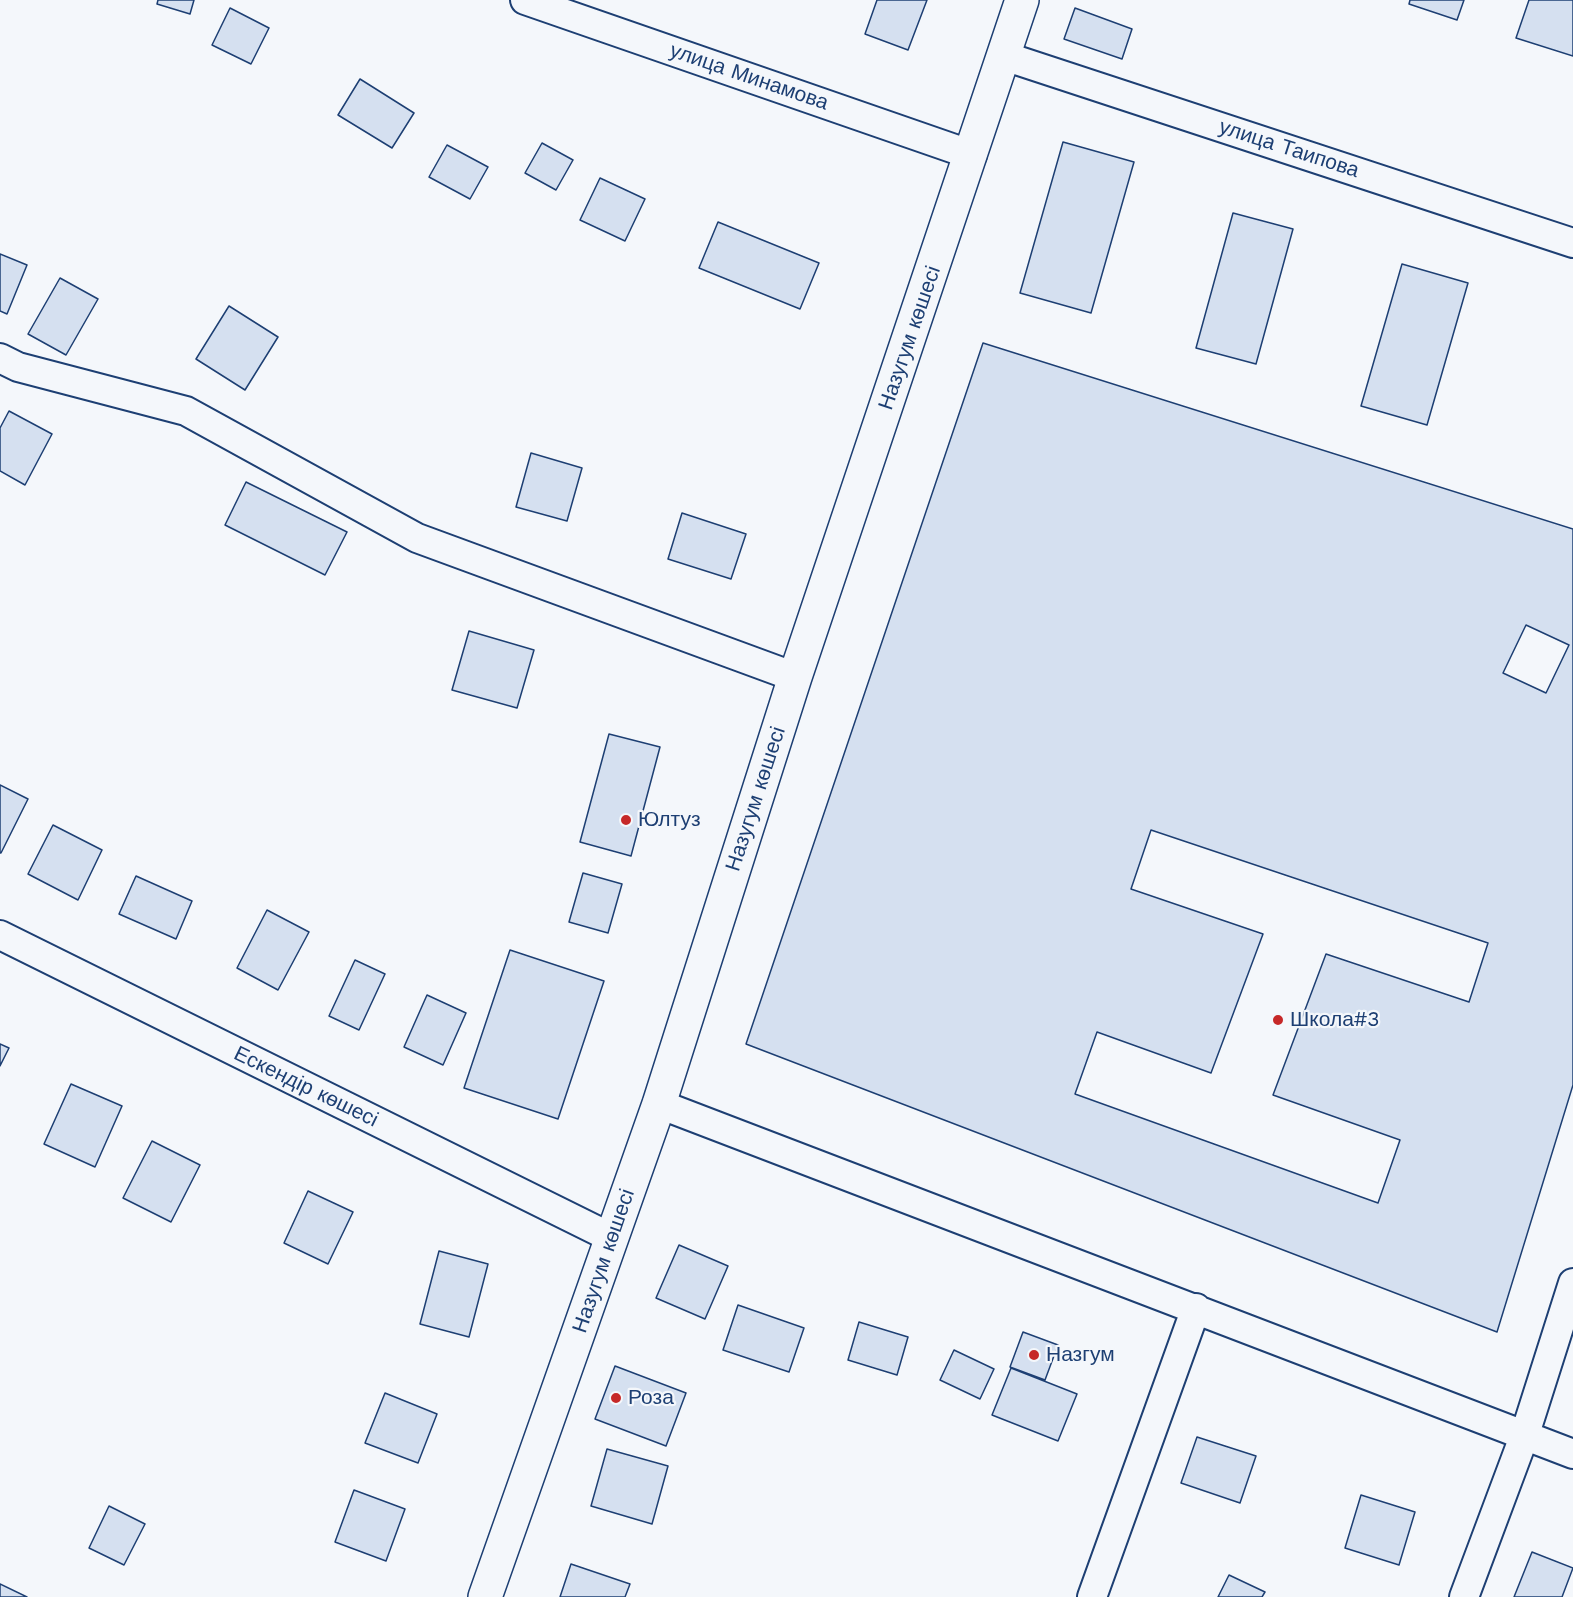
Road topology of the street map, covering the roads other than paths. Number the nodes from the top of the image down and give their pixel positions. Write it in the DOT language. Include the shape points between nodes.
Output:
graph roads {
  1 [pos="525,0"];
  2 [pos="1023,0"];
  3 [pos="1004,56"];
  4 [pos="972,155"];
  5 [pos="1573,243"];
  6 [pos="0,358"];
  7 [pos="795,677"];
  8 [pos="0,935"];
  9 [pos="659,1104"];
  10 [pos="612,1238"];
  11 [pos="1573,1283"];
  12 [pos="1196,1308"];
  13 [pos="1525,1434"];
  14 [pos="1573,1454"];
  15 [pos="485,1597"];
  16 [pos="1092,1597"];
  17 [pos="1464,1597"];
  1 -- 4 [label="street, улица Минамова"];
  2 -- 3 [label="street, Назугум көшесі"];
  3 -- 4 [label="street, Назугум көшесі"];
  3 -- 5 [label="street, улица Таипова"];
  4 -- 7 [label="street, Назугум көшесі"];
  6 -- 7 [label="street" via="18,367 186,411 417,538"];
  7 -- 9 [label="street, Назугум көшесі"];
  8 -- 10 [label="street, Ескендір көшесі"];
  9 -- 10 [label="street, Назугум көшесі"];
  9 -- 12 [label="street"];
  10 -- 15 [label="street, Назугум көшесі"];
  11 -- 13 [label="street"];
  12 -- 13 [label="street"];
  12 -- 16 [label="street"];
  13 -- 14 [label="street"];
  13 -- 17 [label="street"];
}
